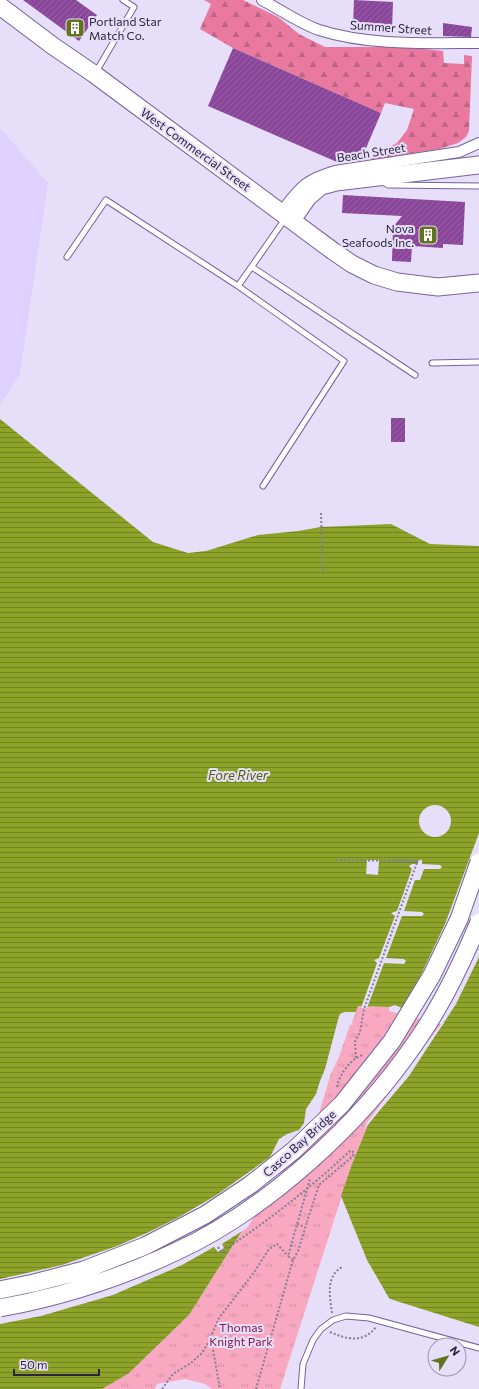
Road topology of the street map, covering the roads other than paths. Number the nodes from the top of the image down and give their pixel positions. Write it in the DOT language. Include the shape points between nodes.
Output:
graph roads {
  1 [pos="124,0"];
  2 [pos="262,0"];
  3 [pos="0,6"];
  4 [pos="479,43"];
  5 [pos="94,74"];
  6 [pos="479,144"];
  7 [pos="479,164"];
  8 [pos="373,178"];
  9 [pos="479,186"];
  10 [pos="286,216"];
  11 [pos="67,257"];
  12 [pos="252,267"];
  13 [pos="479,283"];
  14 [pos="238,286"];
  15 [pos="479,362"];
  16 [pos="432,363"];
  17 [pos="415,375"];
  18 [pos="263,486"];
  19 [pos="479,862"];
  20 [pos="479,922"];
  21 [pos="0,1290"];
  22 [pos="0,1308"];
  23 [pos="479,1348"];
  24 [pos="301,1389"];
  1 -- 5 [label="lane" via="134,7"];
  2 -- 4 [label="street, Summer Street" via="318,30 349,38"];
  3 -- 5 [label="main road, West Commercial Street"];
  5 -- 10 [label="main road, West Commercial Street"];
  6 -- 10 [label="street, Beach Street" via="460,152 335,171 319,176 303,185"];
  7 -- 8 [label="main road"];
  8 -- 9 [label="lane" via="388,185"];
  8 -- 10 [label="main road" via="321,186"];
  10 -- 12 [label="lane"];
  10 -- 13 [label="main road, West Commercial Street" via="352,264 374,275 397,282 438,287"];
  11 -- 14 [label="lane" via="106,200"];
  12 -- 14 [label="lane"];
  12 -- 17 [label="lane"];
  14 -- 18 [label="lane" via="344,361"];
  15 -- 16 [label="lane"];
  19 -- 21 [label="main road, Casco Bay Bridge, bridge" via="459,919 432,976 392,1041 342,1104 293,1151 250,1185 205,1215 145,1246 77,1271"];
  20 -- 22 [label="main road, Casco Bay Bridge, bridge" via="443,997 417,1041 385,1083 330,1142 268,1195 217,1230 135,1270 78,1289"];
  23 -- 24 [label="lane" via="380,1321 346,1316 333,1320 321,1329 313,1340 303,1364"];
}
